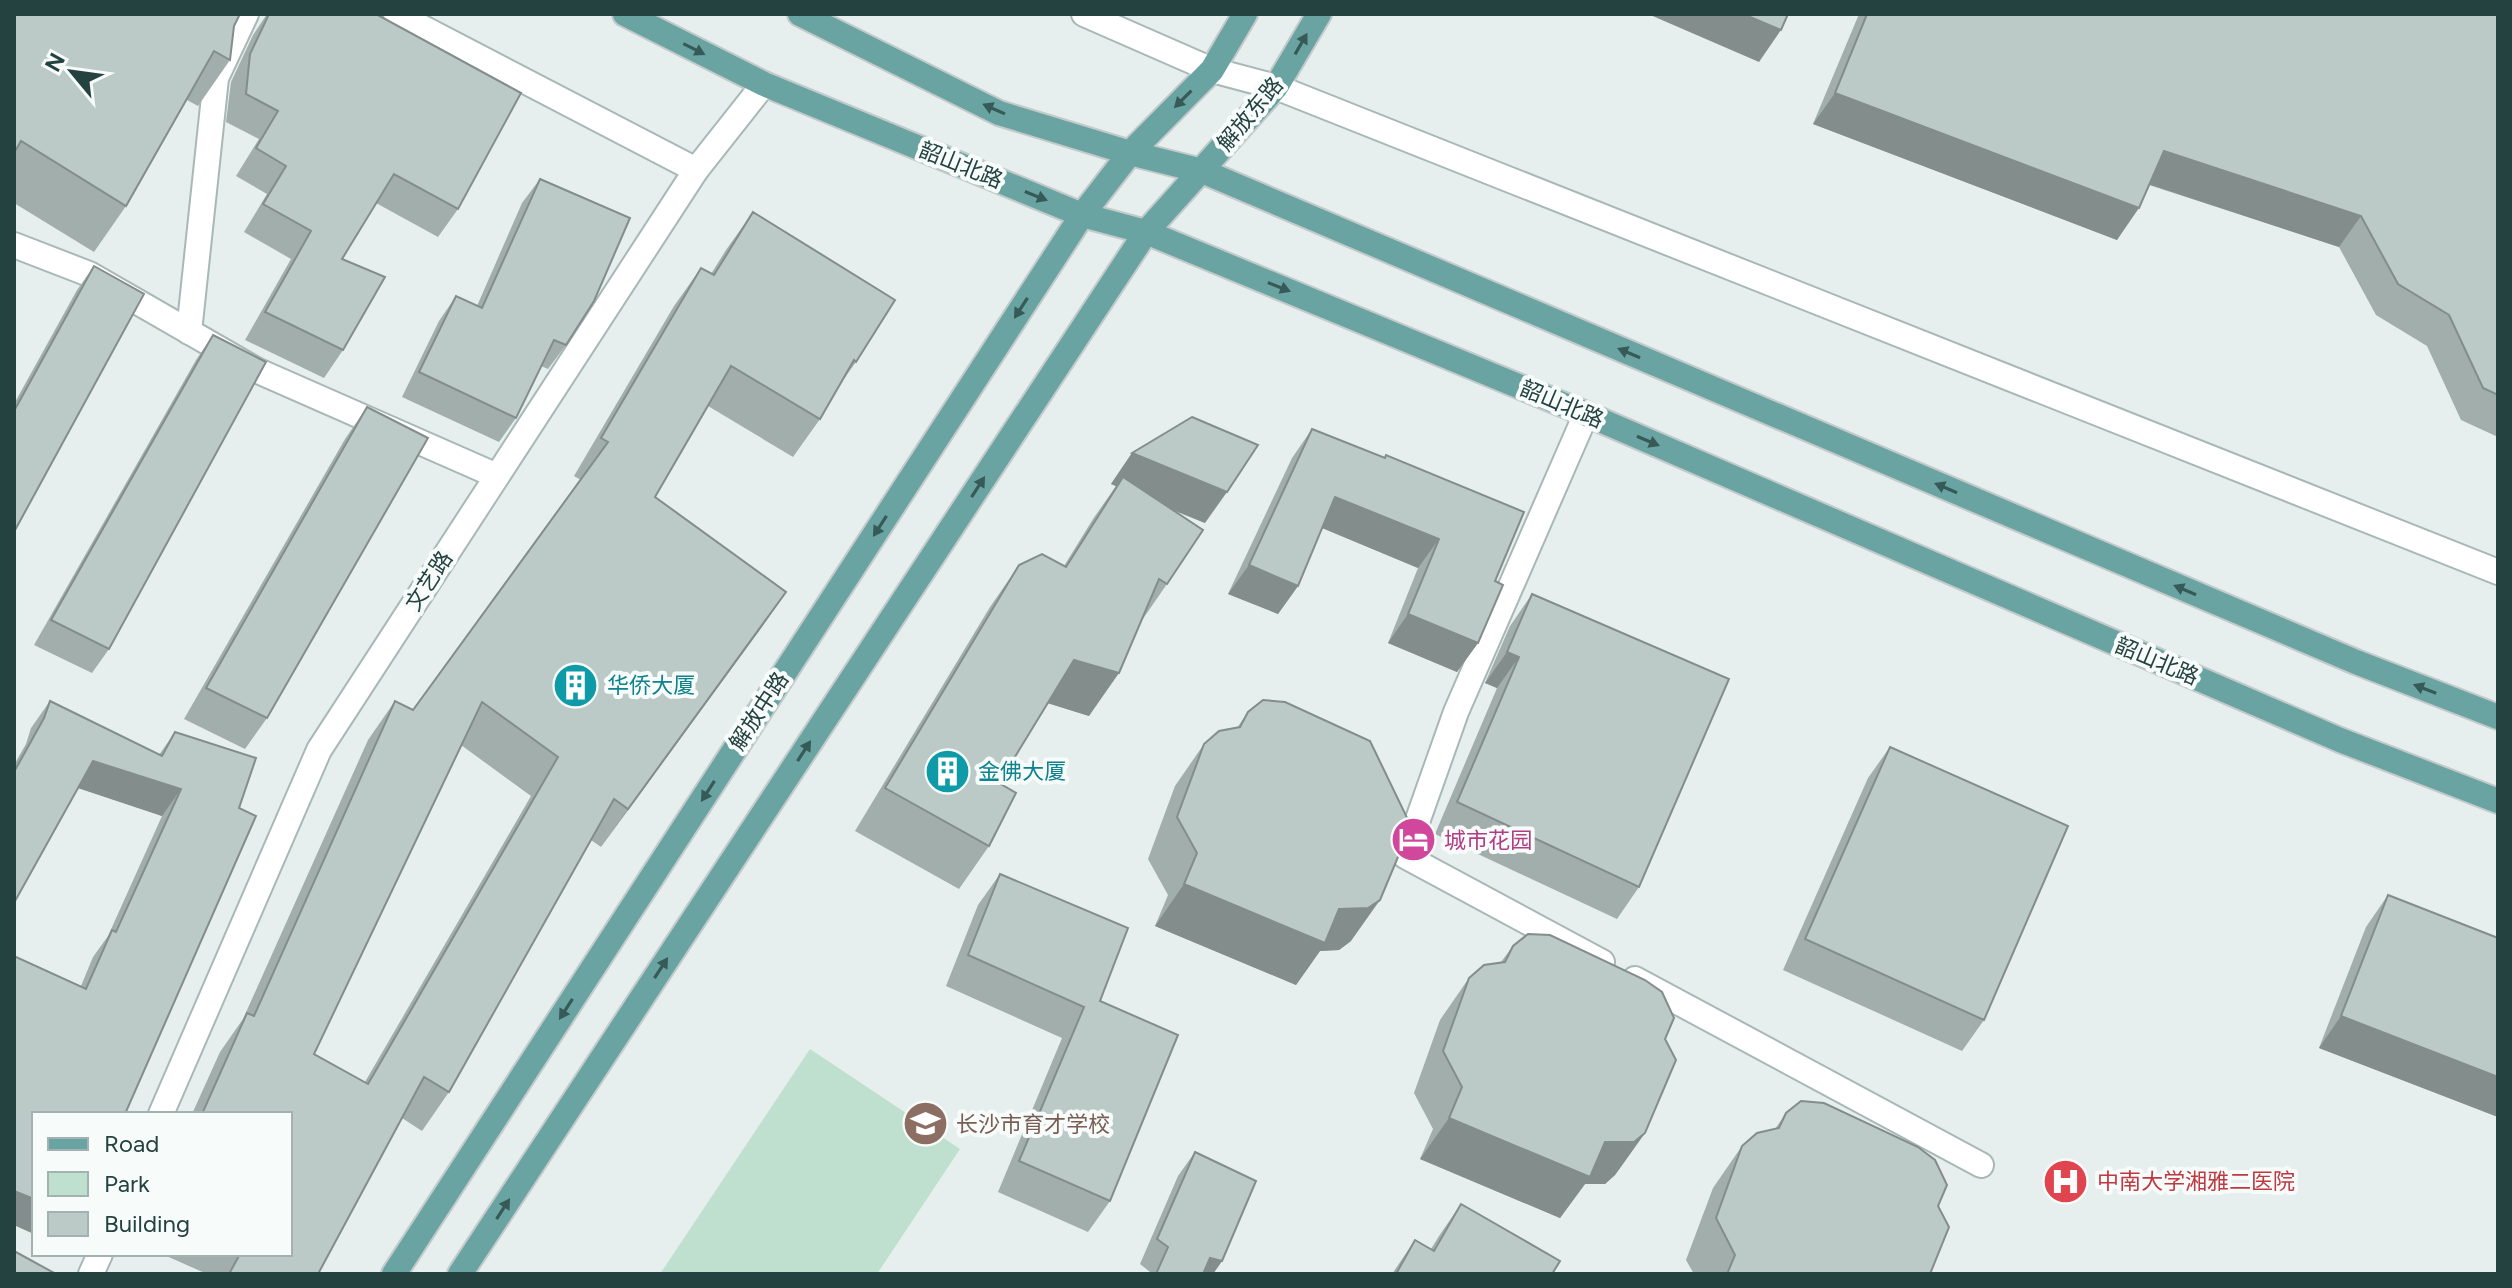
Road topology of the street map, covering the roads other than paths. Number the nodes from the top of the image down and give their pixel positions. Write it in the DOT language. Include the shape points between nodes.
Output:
graph roads {
  1 [pos="246,14"];
  2 [pos="396,14"];
  3 [pos="625,14"];
  4 [pos="800,14"];
  5 [pos="1084,14"];
  6 [pos="1245,14"];
  7 [pos="1319,14"];
  8 [pos="1212,70"];
  9 [pos="764,84"];
  10 [pos="1276,87"];
  11 [pos="1130,153"];
  12 [pos="696,170"];
  13 [pos="1202,171"];
  14 [pos="1082,215"];
  15 [pos="1146,232"];
  16 [pos="14,245"];
  17 [pos="189,332"];
  18 [pos="1586,414"];
  19 [pos="497,476"];
  20 [pos="2498,572"];
  21 [pos="2498,717"];
  22 [pos="2498,801"];
  23 [pos="162,1112"];
  24 [pos="1981,1165"];
  25 [pos="394,1274"];
  26 [pos="460,1274"];
  1 -- 17 [label="street" via="216,78"];
  2 -- 12 [label="street"];
  3 -- 9 [label="main road, 韶山北路, one-way"];
  11 -- 4 [label="main road, one-way" via="999,113"];
  5 -- 8 [label="street"];
  6 -- 8 [label="main road"];
  10 -- 7 [label="main road, 解放东路, one-way"];
  8 -- 10 [label="street"];
  8 -- 11 [label="main road, one-way"];
  9 -- 12 [label="street, 文艺路"];
  9 -- 14 [label="main road, 韶山北路, one-way"];
  10 -- 13 [label="main road, 解放东路"];
  10 -- 20 [label="street"];
  11 -- 13 [label="main road"];
  11 -- 14 [label="main road, 解放中路"];
  12 -- 19 [label="street, 文艺路"];
  13 -- 15 [label="main road"];
  21 -- 13 [label="main road, one-way" via="2356,662"];
  14 -- 15 [label="main road, 韶山北路"];
  14 -- 25 [label="main road, 解放中路, one-way"];
  15 -- 18 [label="main road, 韶山北路, one-way"];
  26 -- 15 [label="main road, one-way"];
  16 -- 17 [label="street" via="89,274"];
  17 -- 19 [label="street" via="256,370"];
  18 -- 22 [label="main road, 韶山北路, one-way" via="2340,740"];
  18 -- 24 [label="street" via="1456,712 1405,856"];
  19 -- 23 [label="street, 文艺路" via="319,750"];
}
